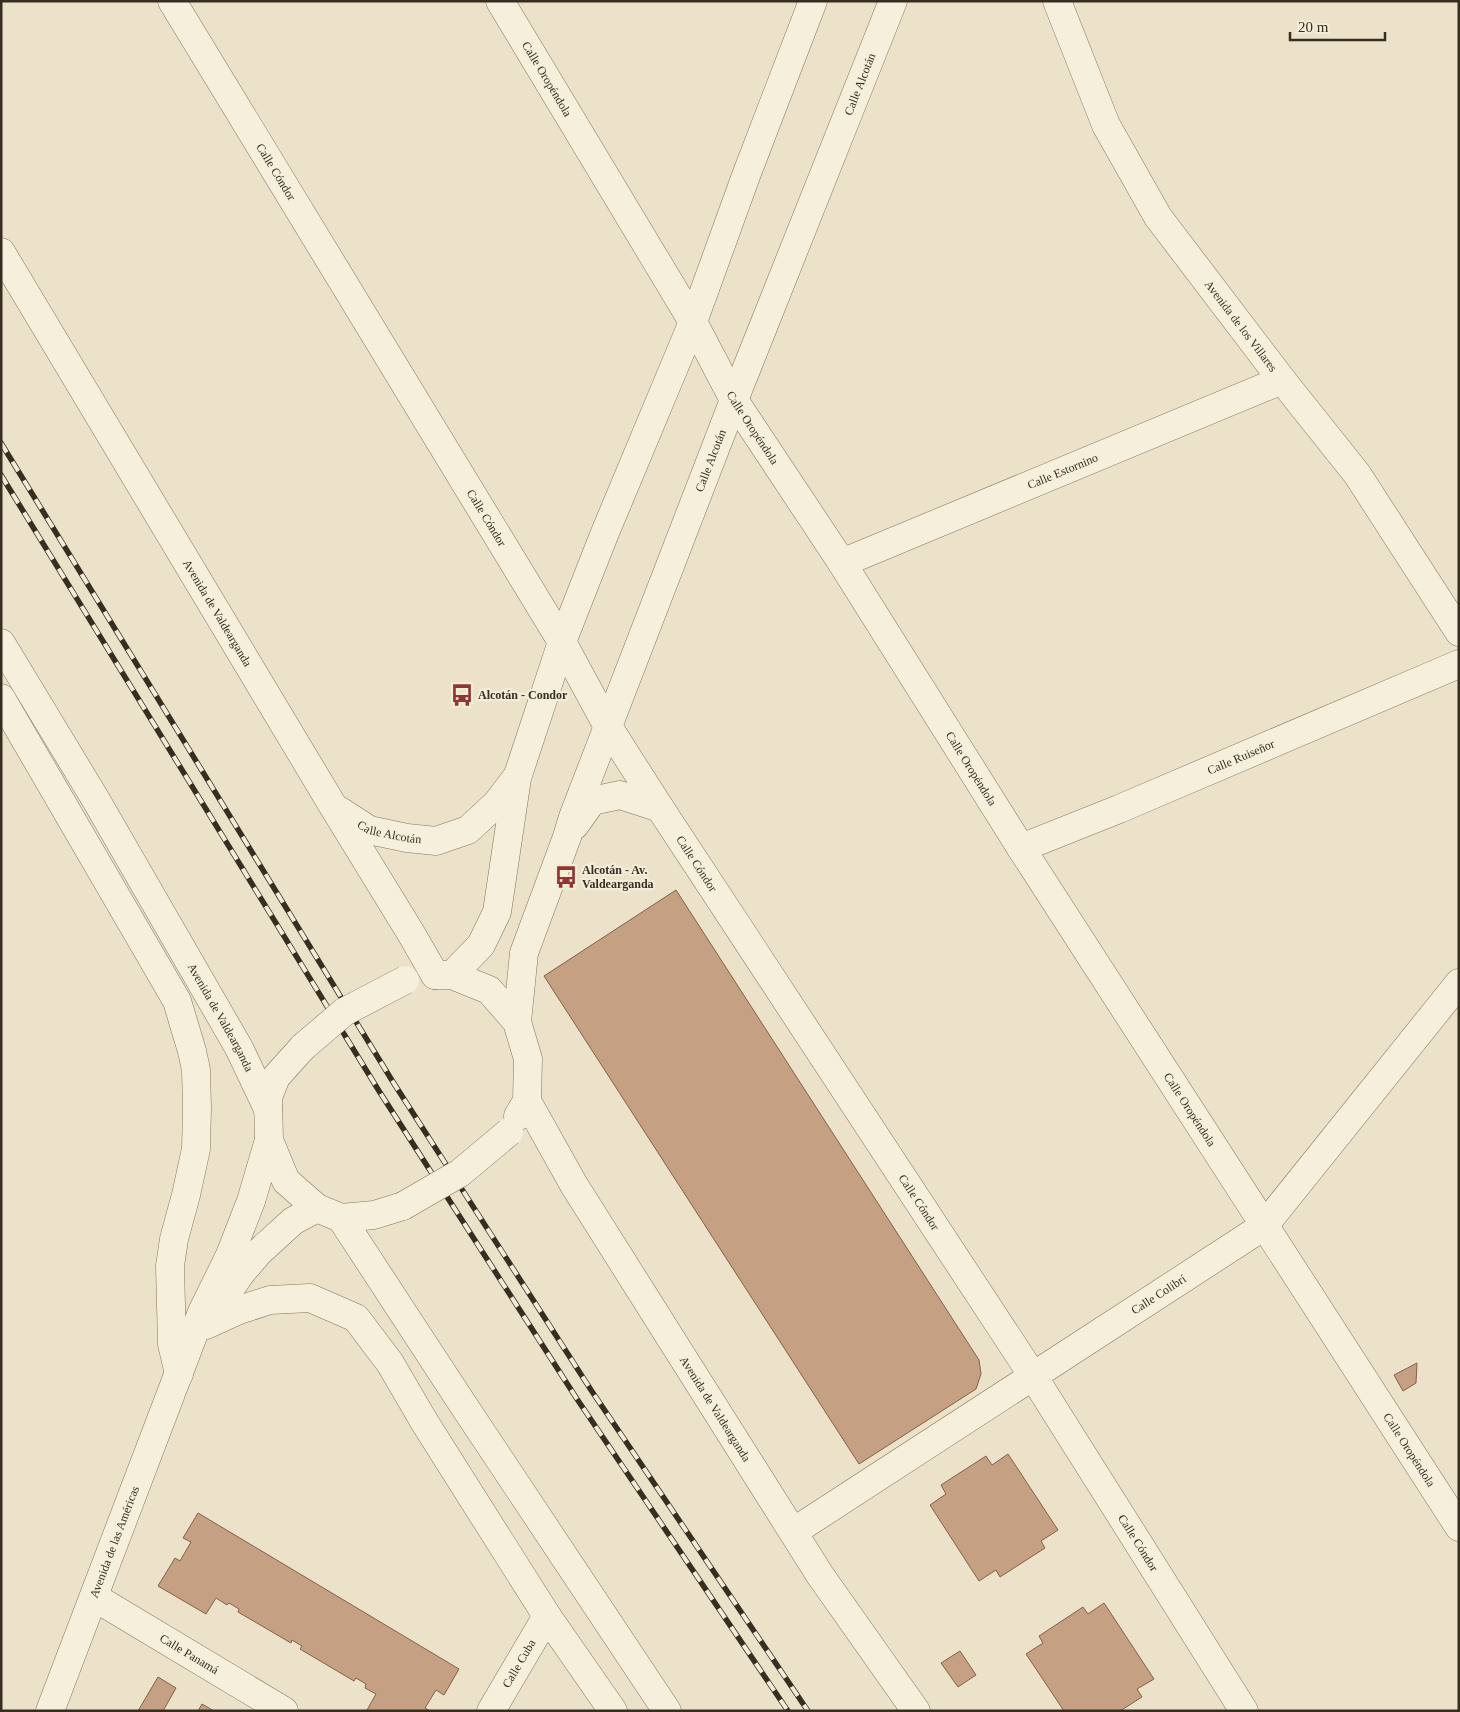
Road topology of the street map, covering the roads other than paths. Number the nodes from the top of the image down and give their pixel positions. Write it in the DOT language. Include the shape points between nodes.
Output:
graph roads {
  1 [pos="172,1"];
  2 [pos="500,1"];
  3 [pos="813,1"];
  4 [pos="893,1"];
  5 [pos="1057,1"];
  6 [pos="1,252"];
  7 [pos="693,322"];
  8 [pos="1282,380"];
  9 [pos="734,400"];
  10 [pos="842,563"];
  11 [pos="1459,632"];
  12 [pos="562,642"];
  13 [pos="1,643"];
  14 [pos="1459,664"];
  15 [pos="1,698"];
  16 [pos="607,725"];
  17 [pos="517,778"];
  18 [pos="333,806"];
  19 [pos="660,808"];
  20 [pos="567,837"];
  21 [pos="1021,848"];
  22 [pos="443,975"];
  23 [pos="1459,983"];
  24 [pos="517,1022"];
  25 [pos="527,1101"];
  26 [pos="268,1109"];
  27 [pos="269,1140"];
  28 [pos="329,1213"];
  29 [pos="1264,1226"];
  30 [pos="382,1282"];
  31 [pos="206,1325"];
  32 [pos="179,1374"];
  33 [pos="1033,1376"];
  34 [pos="425,1423"];
  35 [pos="1459,1528"];
  36 [pos="793,1532"];
  37 [pos="94,1597"];
  38 [pos="548,1616"];
  39 [pos="50,1711"];
  40 [pos="284,1711"];
  41 [pos="492,1711"];
  42 [pos="613,1711"];
  43 [pos="667,1711"];
  44 [pos="916,1711"];
  45 [pos="1244,1711"];
  1 -- 12 [label="street, Calle Cóndor"];
  2 -- 7 [label="street, Calle Oropéndola"];
  3 -- 7 [label="street, Calle Alcotán"];
  4 -- 9 [label="street, Calle Alcotán"];
  5 -- 8 [label="street, Avenida de los Villares" via="1106,124 1158,217"];
  6 -- 18 [label="street, Avenida de Valdearganda"];
  7 -- 9 [label="street, Calle Oropéndola"];
  7 -- 12 [label="street, Calle Alcotán"];
  8 -- 10 [label="street, Calle Estornino"];
  8 -- 11 [label="street, Avenida de los Villares" via="1357,474"];
  9 -- 10 [label="street, Calle Oropéndola"];
  9 -- 16 [label="street, Calle Alcotán"];
  10 -- 21 [label="street, Calle Oropéndola"];
  12 -- 16 [label="street, Calle Cóndor"];
  12 -- 17 [label="street, Calle Alcotán"];
  13 -- 26 [label="street, Avenida de Valdearganda" via="239,1048"];
  14 -- 21 [label="street, Calle Ruiseñor"];
  15 -- 32 [label="street" via="177,1001 192,1051 196,1080 196,1149 170,1266 172,1344"];
  16 -- 19 [label="street, Calle Cóndor"];
  16 -- 20 [label="street, Calle Alcotán"];
  17 -- 18 [label="street, Calle Alcotán" via="497,803 468,830 436,841 369,830"];
  17 -- 22 [label="street, Calle Alcotán" via="497,912 481,945"];
  18 -- 22 [label="street, Avenida de Valdearganda" via="412,935"];
  19 -- 20 [label="street, Calle Alcotán" via="620,795 592,802"];
  19 -- 33 [label="street, Calle Cóndor"];
  20 -- 24 [label="street, Calle Alcotán" via="524,953"];
  21 -- 29 [label="street, Calle Oropéndola"];
  22 -- 24 [label="street" via="489,990"];
  22 -- 26 [label="street, bridge" via="405,980 344,1012 303,1047 276,1077 268,1097"];
  23 -- 29 [label="street, Calle Colibrí"];
  24 -- 25 [label="street" via="528,1059"];
  25 -- 28 [label="street, bridge" via="509,1132 460,1174 403,1206 374,1215"];
  25 -- 36 [label="street, Avenida de Valdearganda" via="574,1185"];
  26 -- 27 [label="street"];
  27 -- 28 [label="street" via="286,1181"];
  27 -- 32 [label="street, Avenida de las Américas" via="251,1202 202,1312"];
  28 -- 30 [label="street"];
  28 -- 31 [label="street, Avenida de las Américas" via="293,1220 241,1273"];
  29 -- 33 [label="street, Calle Colibrí"];
  29 -- 35 [label="street, Calle Oropéndola"];
  30 -- 34 [label="street"];
  30 -- 43 [label="street"];
  31 -- 32 [label="street, Avenida de las Américas"];
  31 -- 34 [label="street" via="270,1300 310,1298 356,1318 390,1363"];
  32 -- 37 [label="street, Avenida de las Américas"];
  33 -- 36 [label="street, Calle Colibrí"];
  33 -- 45 [label="street, Calle Cóndor"];
  34 -- 38 [label="street"];
  36 -- 44 [label="street, Avenida de Valdearganda"];
  37 -- 39 [label="street, Avenida de las Américas"];
  37 -- 40 [label="street, Calle Panamá"];
  38 -- 41 [label="street, Calle Cuba"];
  38 -- 42 [label="street"];
}
